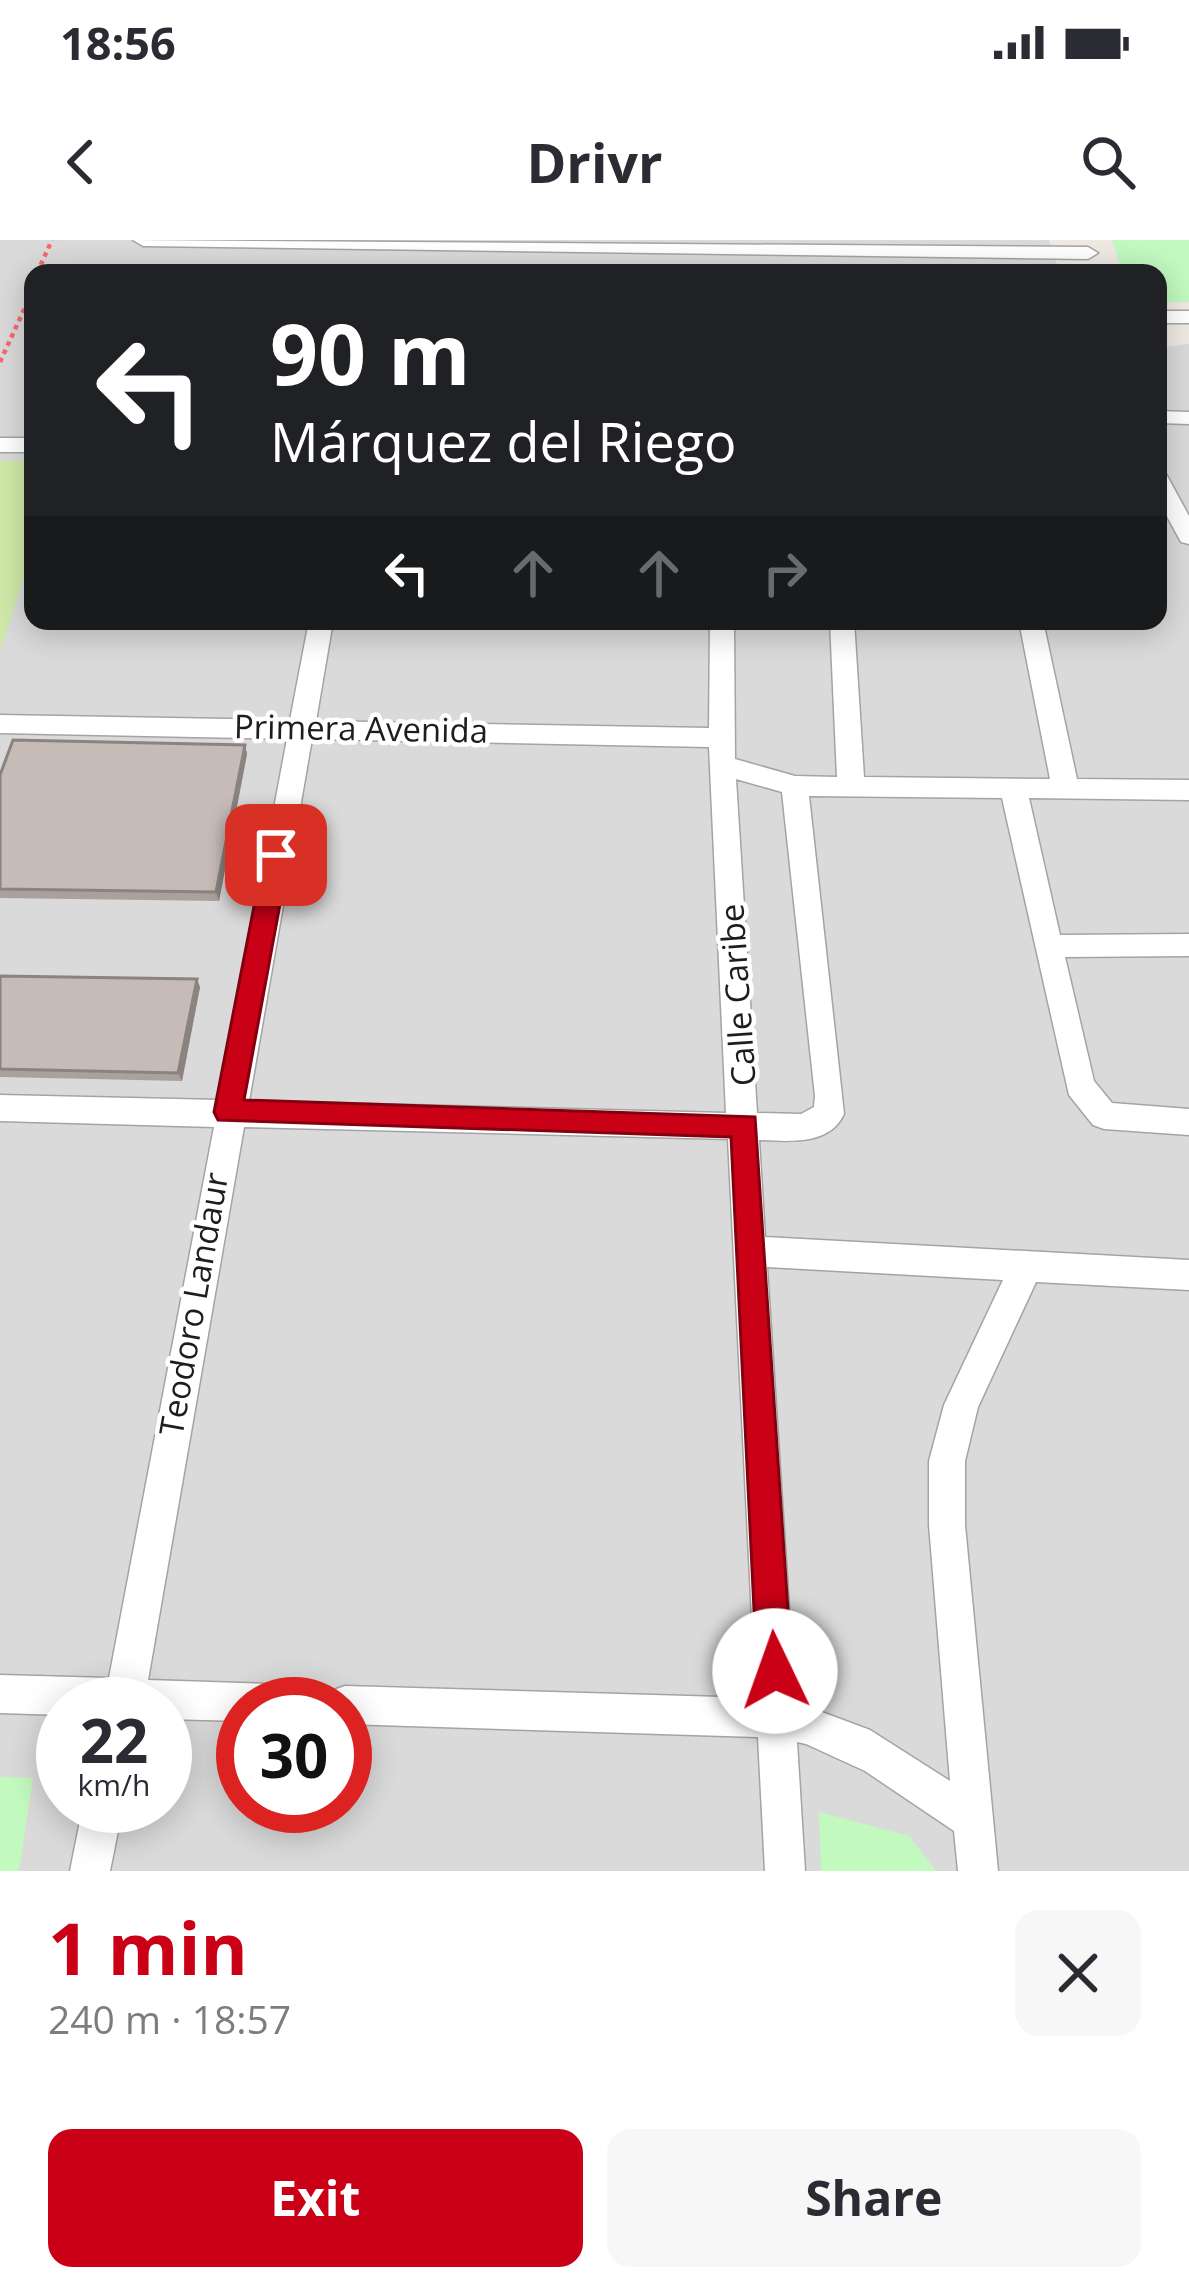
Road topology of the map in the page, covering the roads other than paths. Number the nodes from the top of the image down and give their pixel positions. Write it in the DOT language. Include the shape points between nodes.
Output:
graph roads {
  1 [pos="142,240"];
  2 [pos="224,241"];
  3 [pos="395,242"];
  4 [pos="730,243"];
  5 [pos="1089,255"];
  6 [pos="1167,500"];
  7 [pos="1179,529"];
  8 [pos="319,630"];
  9 [pos="722,630"];
  10 [pos="842,630"];
  11 [pos="1033,630"];
  12 [pos="0,724"];
  13 [pos="300,726"];
  14 [pos="722,752"];
  15 [pos="851,785"];
  16 [pos="795,786"];
  17 [pos="1013,787"];
  18 [pos="1065,787"];
  19 [pos="1189,790"];
  20 [pos="1189,945"];
  21 [pos="1048,946"];
  22 [pos="0,1108"];
  23 [pos="228,1112"];
  24 [pos="1189,1121"];
  25 [pos="745,1125"];
  26 [pos="752,1251"];
  27 [pos="1028,1263"];
  28 [pos="1189,1275"];
  29 [pos="128,1677"];
  30 [pos="0,1694"];
  31 [pos="36,1696"];
  32 [pos="372,1706"];
  33 [pos="777,1718"];
  34 [pos="970,1819"];
  35 [pos="98,1833"];
  36 [pos="90,1871"];
  37 [pos="784,1871"];
  38 [pos="978,1871"];
  1 -- 2 [label="street"];
  2 -- 3 [label="street"];
  3 -- 4 [label="street"];
  4 -- 5 [label="street"];
  6 -- 7 [label="street"];
  8 -- 13 [label="street, Teodoro Landaur"];
  9 -- 14 [label="street, Calle Caribe"];
  10 -- 15 [label="street"];
  11 -- 18 [label="street"];
  12 -- 13 [label="street, Primera Avenida"];
  13 -- 14 [label="street, Primera Avenida"];
  13 -- 23 [label="street, Teodoro Landaur"];
  14 -- 16 [label="street, Primera Avenida"];
  14 -- 25 [label="street, Calle Caribe"];
  15 -- 16 [label="street, Primera Avenida"];
  15 -- 17 [label="street, Primera Avenida"];
  16 -- 25 [label="street" via="829,1114 805,1128"];
  17 -- 18 [label="street, Primera Avenida"];
  17 -- 21 [label="street"];
  18 -- 19 [label="street, Primera Avenida"];
  20 -- 21 [label="street"];
  21 -- 24 [label="street" via="1090,1104 1129,1121"];
  22 -- 23 [label="street"];
  23 -- 25 [label="street"];
  23 -- 29 [label="street, Teodoro Landaur"];
  25 -- 26 [label="street, Calle Caribe"];
  26 -- 27 [label="street"];
  26 -- 33 [label="street, Calle Caribe"];
  27 -- 28 [label="street"];
  27 -- 34 [label="street" via="961,1405 947,1461"];
  30 -- 31 [label="street"];
  32 -- 33 [label="street"];
  33 -- 34 [label="street" via="844,1733"];
  33 -- 37 [label="street, Calle Caribe"];
  34 -- 38 [label="street"];
  35 -- 36 [label="street"];
}
